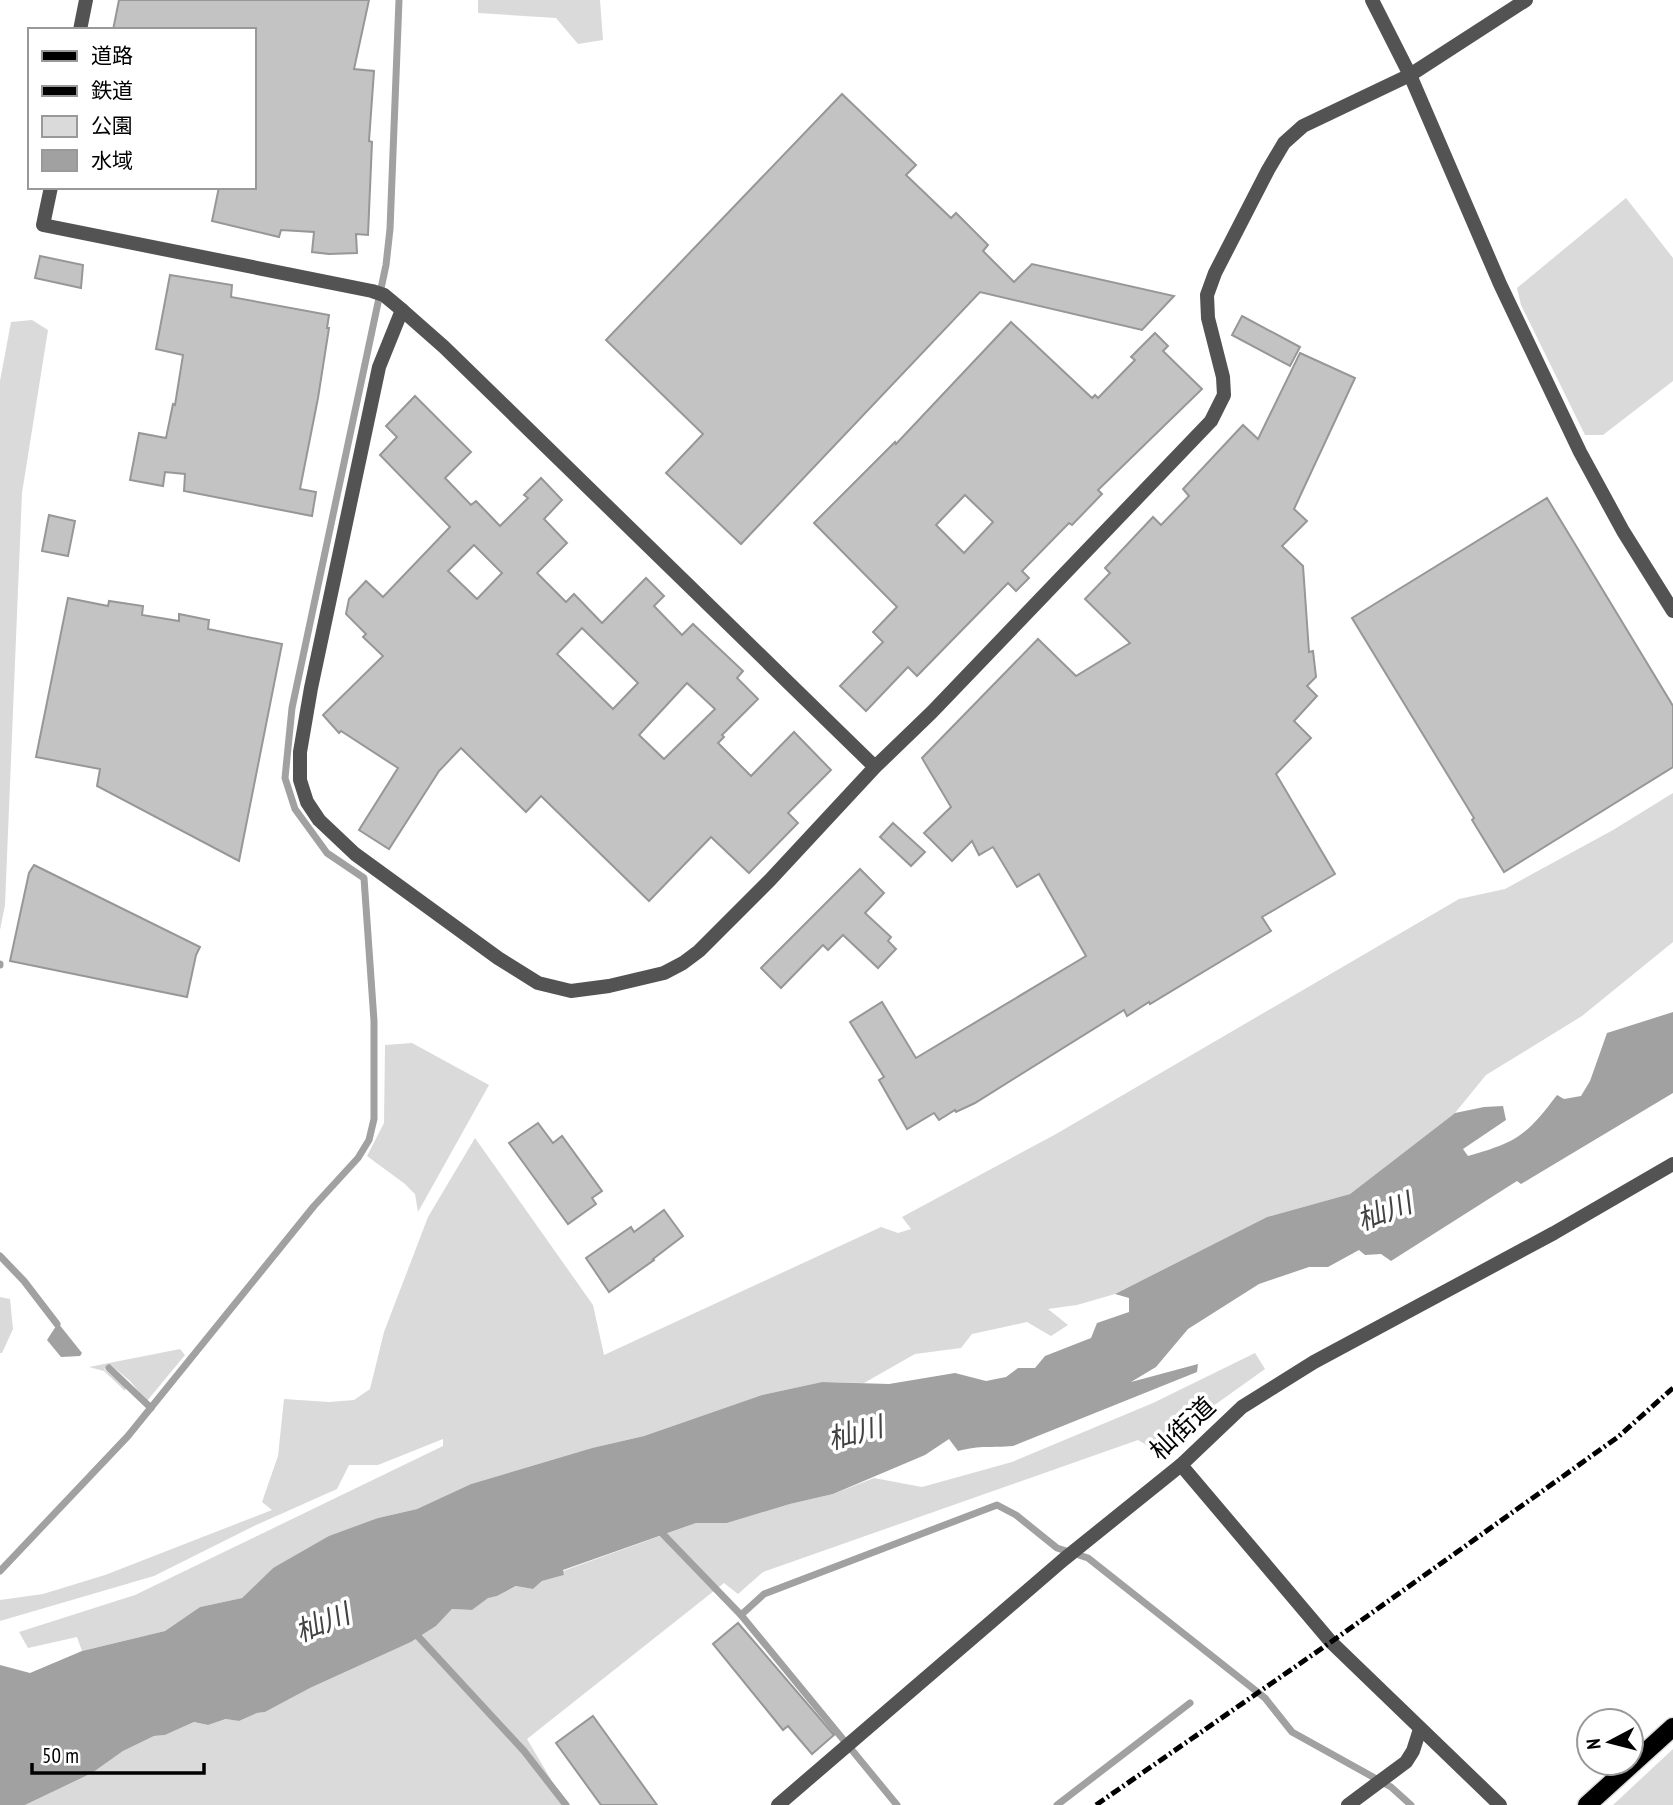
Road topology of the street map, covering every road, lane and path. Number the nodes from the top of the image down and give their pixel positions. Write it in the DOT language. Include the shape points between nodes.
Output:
graph roads {
  1 [pos="86,0"];
  2 [pos="1372,0"];
  3 [pos="1526,0"];
  4 [pos="80,28"];
  5 [pos="1410,75"];
  6 [pos="51,189"];
  7 [pos="402,310"];
  8 [pos="1673,611"];
  9 [pos="875,767"];
  10 [pos="1673,1164"];
  11 [pos="1181,1465"];
  12 [pos="1673,1727"];
  13 [pos="1420,1729"];
  14 [pos="778,1805"];
  15 [pos="1348,1805"];
  16 [pos="1500,1805"];
  17 [pos="1587,1805"];
  1 -- 4 [label="street"];
  2 -- 5 [label="street"];
  3 -- 5 [label="street"];
  5 -- 8 [label="street" via="1500,284 1580,453"];
  5 -- 9 [label="street" via="1303,126 1284,143 1207,295 1224,395 1211,421"];
  6 -- 7 [label="street" via="44,225 378,293"];
  7 -- 9 [label="street"];
  7 -- 9 [label="street" via="379,366 300,752 300,780 319,820 346,846 498,958 538,983 571,991 664,973 691,957"];
  10 -- 11 [label="street, 杣街道" via="1293,1375 1242,1407"];
  11 -- 13 [label="street" via="1331,1642"];
  11 -- 14 [label="street, 杣街道"];
  12 -- 17 [label="main road"];
  13 -- 15 [label="street" via="1406,1762"];
  13 -- 16 [label="street"];
}
